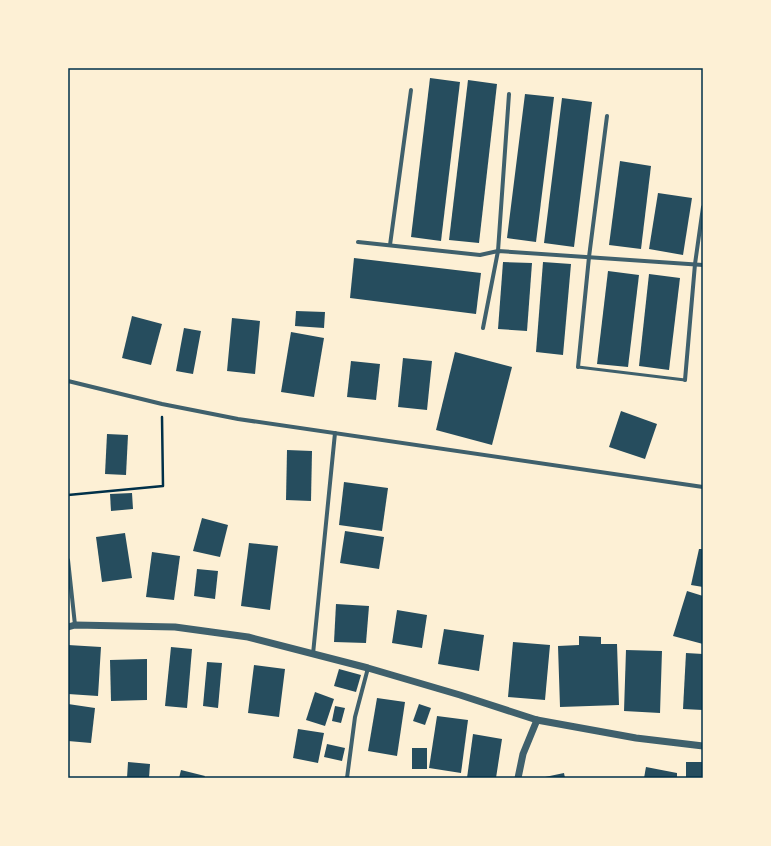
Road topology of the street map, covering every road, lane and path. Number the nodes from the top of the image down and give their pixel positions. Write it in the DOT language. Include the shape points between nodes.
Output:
graph roads {
  1 [pos="412,90"];
  2 [pos="509,94"];
  3 [pos="607,116"];
  4 [pos="703,207"];
  5 [pos="358,242"];
  6 [pos="390,245"];
  7 [pos="498,251"];
  8 [pos="589,257"];
  9 [pos="695,264"];
  10 [pos="703,265"];
  11 [pos="484,328"];
  12 [pos="578,367"];
  13 [pos="685,380"];
  14 [pos="68,381"];
  15 [pos="162,404"];
  16 [pos="335,433"];
  17 [pos="703,487"];
  18 [pos="68,495"];
  19 [pos="68,560"];
  20 [pos="72,626"];
  21 [pos="312,654"];
  22 [pos="368,668"];
  23 [pos="537,720"];
  24 [pos="703,746"];
  25 [pos="347,778"];
  26 [pos="518,778"];
  1 -- 6 [label="street"];
  2 -- 7 [label="street"];
  3 -- 8 [label="street"];
  4 -- 9 [label="street"];
  5 -- 6 [label="street"];
  6 -- 7 [label="street" via="480,255"];
  7 -- 8 [label="street"];
  7 -- 11 [label="street"];
  8 -- 9 [label="street"];
  8 -- 12 [label="street"];
  9 -- 10 [label="street"];
  9 -- 13 [label="street"];
  12 -- 13 [label="lane"];
  14 -- 15 [label="street"];
  15 -- 16 [label="street" via="238,419"];
  15 -- 18 [label="path" via="163,486"];
  16 -- 17 [label="street"];
  16 -- 21 [label="street"];
  19 -- 20 [label="street"];
  20 -- 21 [label="street" via="175,627 248,637"];
  21 -- 22 [label="street"];
  22 -- 23 [label="street"];
  22 -- 25 [label="street" via="355,717"];
  23 -- 24 [label="street" via="636,738"];
  23 -- 26 [label="street" via="523,754"];
}
